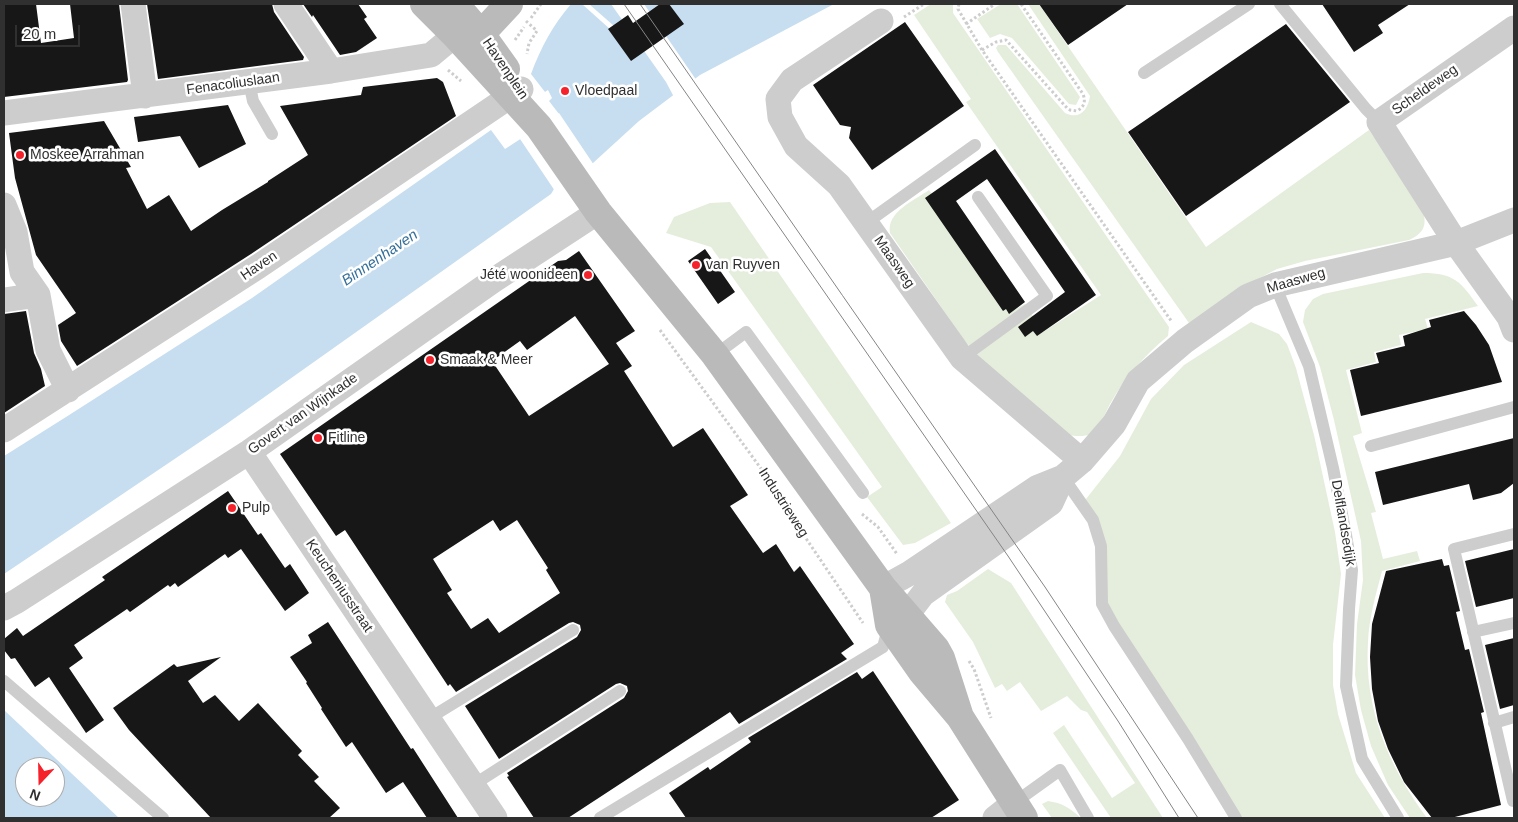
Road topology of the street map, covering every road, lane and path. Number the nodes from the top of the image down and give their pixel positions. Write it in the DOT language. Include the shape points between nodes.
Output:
graph roads {
  1 [pos="133,4"];
  2 [pos="286,4"];
  3 [pos="424,4"];
  4 [pos="509,4"];
  5 [pos="924,4"];
  6 [pos="958,4"];
  7 [pos="994,4"];
  8 [pos="1020,4"];
  9 [pos="1249,4"];
  10 [pos="1280,4"];
  11 [pos="465,17"];
  12 [pos="892,19"];
  13 [pos="966,24"];
  14 [pos="1514,28"];
  15 [pos="982,50"];
  16 [pos="331,71"];
  17 [pos="1144,73"];
  18 [pos="249,82"];
  19 [pos="516,92"];
  20 [pos="145,96"];
  21 [pos="4,113"];
  22 [pos="1379,122"];
  23 [pos="272,134"];
  24 [pos="975,145"];
  25 [pos="978,197"];
  26 [pos="4,205"];
  27 [pos="598,212"];
  28 [pos="1514,220"];
  29 [pos="866,223"];
  30 [pos="1456,243"];
  31 [pos="1275,285"];
  32 [pos="4,300"];
  33 [pos="39,302"];
  34 [pos="656,324"];
  35 [pos="1514,330"];
  36 [pos="1185,341"];
  37 [pos="715,356"];
  38 [pos="962,358"];
  39 [pos="68,390"];
  40 [pos="1514,407"];
  41 [pos="4,430"];
  42 [pos="1371,446"];
  43 [pos="249,452"];
  44 [pos="1082,461"];
  45 [pos="1063,477"];
  46 [pos="863,493"];
  47 [pos="1514,534"];
  48 [pos="883,588"];
  49 [pos="4,608"];
  50 [pos="1514,623"];
  51 [pos="893,629"];
  52 [pos="573,630"];
  53 [pos="1474,632"];
  54 [pos="4,681"];
  55 [pos="620,691"];
  56 [pos="1514,718"];
  57 [pos="428,720"];
  58 [pos="1494,723"];
  59 [pos="473,785"];
  60 [pos="1514,801"];
  61 [pos="1011,813"];
  62 [pos="163,818"];
  63 [pos="495,818"];
  64 [pos="600,818"];
  65 [pos="1088,818"];
  66 [pos="1236,818"];
  67 [pos="1398,818"];
  1 -- 20 [label="street"];
  2 -- 16 [label="street"];
  3 -- 11 [label="main road, Havenplein"];
  4 -- 11 [label="main road"];
  5 -- 12 [label="path"];
  6 -- 13 [label="path"];
  7 -- 13 [label="path"];
  8 -- 15 [label="path" via="1083,94 1084,106 1077,111 1067,108 1006,40"];
  9 -- 17 [label="lane"];
  10 -- 22 [label="lane"];
  11 -- 16 [label="street, Fenacoliuslaan" via="431,55"];
  11 -- 19 [label="main road, Havenplein"];
  12 -- 29 [label="street, Maasweg" via="792,80 778,98 780,117 796,146 839,186"];
  13 -- 15 [label="path"];
  14 -- 22 [label="street, Scheldeweg"];
  15 -- 36 [label="path"];
  16 -- 18 [label="street, Fenacoliuslaan"];
  18 -- 20 [label="street, Fenacoliuslaan"];
  18 -- 23 [label="lane" via="253,101"];
  19 -- 27 [label="main road, Havenplein"];
  19 -- 39 [label="street, Haven" via="259,266"];
  20 -- 21 [label="street, Fenacoliuslaan"];
  22 -- 30 [label="street, Scheldeweg"];
  24 -- 29 [label="lane"];
  25 -- 38 [label="lane" via="1047,296"];
  26 -- 33 [label="street" via="15,232 22,272"];
  27 -- 37 [label="main road"];
  27 -- 43 [label="street, Govert van Wijnkade" via="494,280"];
  28 -- 30 [label="street, Maasweg"];
  29 -- 38 [label="street, Maasweg"];
  30 -- 31 [label="street, Maasweg"];
  30 -- 35 [label="street, Scheldeweg" via="1509,317"];
  31 -- 36 [label="street, Maasweg" via="1248,296"];
  31 -- 67 [label="lane, Delflandsedijk" via="1309,366 1344,526 1352,570 1346,686 1362,759"];
  32 -- 33 [label="street"];
  33 -- 39 [label="street" via="48,350"];
  34 -- 51 [label="path, Industrieweg" via="773,485 870,634"];
  36 -- 44 [label="street, Maasweg" via="1138,381 1114,424"];
  37 -- 46 [label="lane" via="746,332"];
  37 -- 48 [label="main road"];
  38 -- 44 [label="street, Maasweg"];
  39 -- 41 [label="street, Haven"];
  40 -- 42 [label="lane"];
  43 -- 49 [label="street, Govert van Wijnkade"];
  43 -- 57 [label="street, Keucheniusstraat"];
  44 -- 45 [label="street, Maasweg"];
  45 -- 48 [label="street, Maasweg" via="1038,487"];
  45 -- 51 [label="street, Maasweg" via="1051,503 923,594"];
  45 -- 66 [label="lane" via="1093,520 1102,546 1102,604"];
  47 -- 53 [label="lane" via="1454,549"];
  48 -- 51 [label="main road"];
  50 -- 53 [label="lane"];
  51 -- 61 [label="main road" via="936,649 960,717"];
  51 -- 64 [label="lane"];
  52 -- 57 [label="lane"];
  53 -- 58 [label="lane"];
  54 -- 62 [label="lane"];
  55 -- 59 [label="lane"];
  56 -- 58 [label="lane"];
  57 -- 59 [label="street, Keucheniusstraat"];
  58 -- 60 [label="lane"];
  59 -- 63 [label="street, Keucheniusstraat"];
  61 -- 65 [label="lane" via="1060,770"];
}
